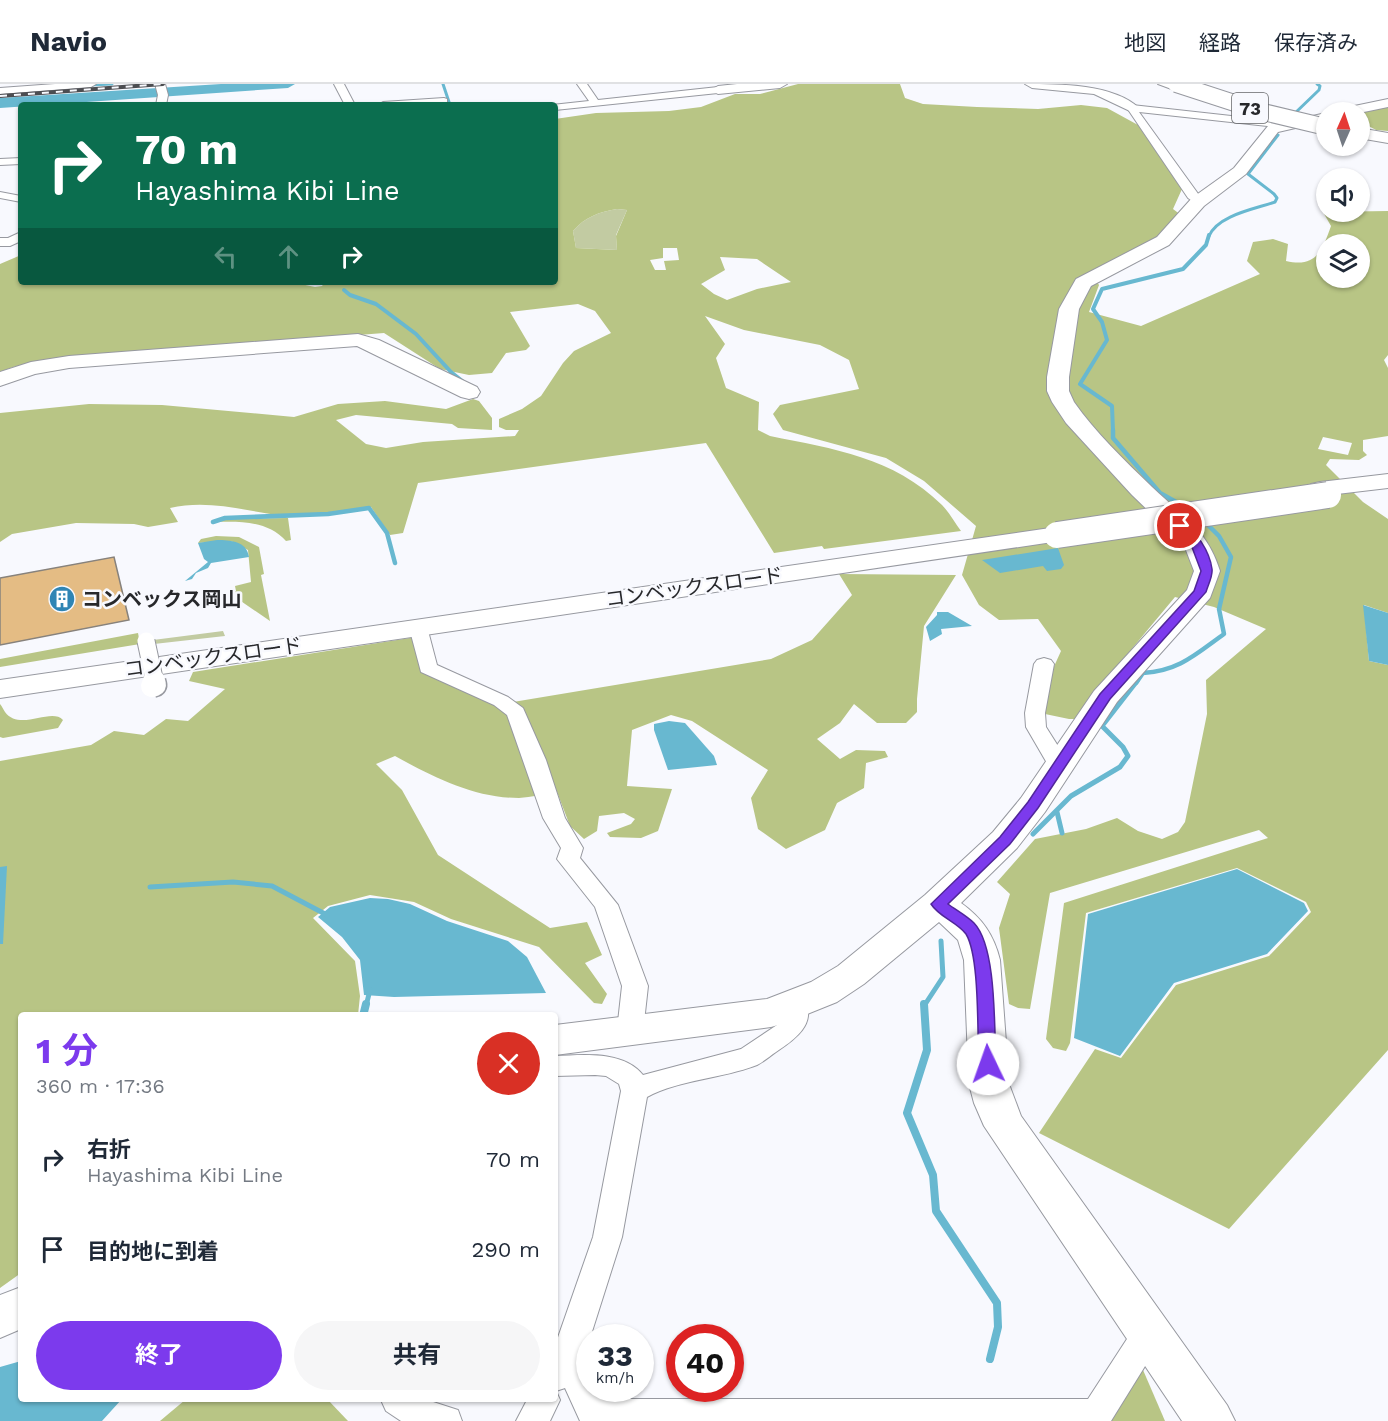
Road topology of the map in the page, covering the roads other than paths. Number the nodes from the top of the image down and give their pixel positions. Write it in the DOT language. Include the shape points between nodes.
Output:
graph roads {
  1 [pos="91,84"];
  2 [pos="339,84"];
  3 [pos="582,84"];
  4 [pos="780,84"];
  5 [pos="1032,84"];
  6 [pos="1163,84"];
  7 [pos="1176,84"];
  8 [pos="1189,84"];
  9 [pos="1198,84"];
  10 [pos="715,87"];
  11 [pos="0,91"];
  12 [pos="443,100"];
  13 [pos="348,102"];
  14 [pos="419,102"];
  15 [pos="596,103"];
  16 [pos="1388,103"];
  17 [pos="558,107"];
  18 [pos="1370,107"];
  19 [pos="1132,108"];
  20 [pos="1316,118"];
  21 [pos="1316,122"];
  22 [pos="1280,123"];
  23 [pos="1316,123"];
  24 [pos="18,161"];
  25 [pos="0,162"];
  26 [pos="0,195"];
  27 [pos="17,198"];
  28 [pos="1198,202"];
  29 [pos="0,203"];
  30 [pos="18,238"];
  31 [pos="0,242"];
  32 [pos="0,379"];
  33 [pos="469,392"];
  34 [pos="1388,481"];
  35 [pos="1388,488"];
  36 [pos="1324,492"];
  37 [pos="1053,531"];
  38 [pos="418,627"];
  39 [pos="146,641"];
  40 [pos="1044,664"];
  41 [pos="0,681"];
  42 [pos="155,686"];
  43 [pos="0,689"];
  44 [pos="1059,765"];
  45 [pos="938,904"];
  46 [pos="795,1005"];
  47 [pos="630,1031"];
  48 [pos="558,1040"];
  49 [pos="558,1066"];
  50 [pos="634,1091"];
  51 [pos="18,1308"];
  52 [pos="0,1317"];
  53 [pos="1149,1332"];
  54 [pos="575,1338"];
  55 [pos="558,1371"];
  56 [pos="400,1402"];
  57 [pos="542,1402"];
  58 [pos="595,1418"];
  59 [pos="446,1421"];
  60 [pos="532,1421"];
  61 [pos="1210,1421"];
  1 -- 11 [label="street"];
  2 -- 13 [label="street"];
  3 -- 15 [label="street"];
  4 -- 10 [label="street"];
  5 -- 19 [label="street" via="1103,92"];
  6 -- 22 [label="street"];
  7 -- 23 [label="main road, 73, bridge" via="1259,111"];
  8 -- 21 [label="main road, 73, bridge"];
  9 -- 22 [label="street" via="1285,113"];
  10 -- 15 [label="street"];
  12 -- 14 [label="street"];
  15 -- 17 [label="street"];
  16 -- 18 [label="street"];
  19 -- 22 [label="street"];
  19 -- 28 [label="street"];
  20 -- 22 [label="street"];
  22 -- 28 [label="street" via="1269,131 1240,171"];
  24 -- 25 [label="street"];
  26 -- 27 [label="street"];
  27 -- 29 [label="street"];
  28 -- 44 [label="street" via="1163,241 1083,284 1070,309 1058,377 1063,402 1133,482 1195,541 1207,571 1200,592 1105,697"];
  30 -- 31 [label="street"];
  32 -- 33 [label="street" via="31,368 69,362 358,340"];
  34 -- 36 [label="street, コンベックスロード"];
  35 -- 36 [label="street, コンベックスロード"];
  36 -- 37 [label="street, コンベックスロード, bridge"];
  37 -- 38 [label="street, コンベックスロード"];
  37 -- 41 [label="street, コンベックスロード"];
  38 -- 43 [label="street, コンベックスロード"];
  38 -- 47 [label="street" via="428,668 501,701 516,712 554,818 572,848 568,859 606,905 632,976 635,986"];
  39 -- 42 [label="street, bridge"];
  40 -- 44 [label="street" via="1036,727"];
  44 -- 45 [label="street" via="1005,840"];
  45 -- 46 [label="street" via="851,975"];
  45 -- 53 [label="street" via="969,927 978,942 989,1084 1005,1126"];
  46 -- 47 [label="street" via="740,1019"];
  46 -- 50 [label="street" via="791,1029 749,1057 656,1080"];
  47 -- 48 [label="street"];
  49 -- 50 [label="street" via="619,1068 632,1078"];
  50 -- 54 [label="street" via="613,1214"];
  51 -- 52 [label="street"];
  53 -- 58 [label="street" via="1097,1414"];
  53 -- 61 [label="street"];
  54 -- 55 [label="street"];
  54 -- 58 [label="street" via="574,1369"];
  56 -- 59 [label="street"];
  57 -- 60 [label="street"];
}
